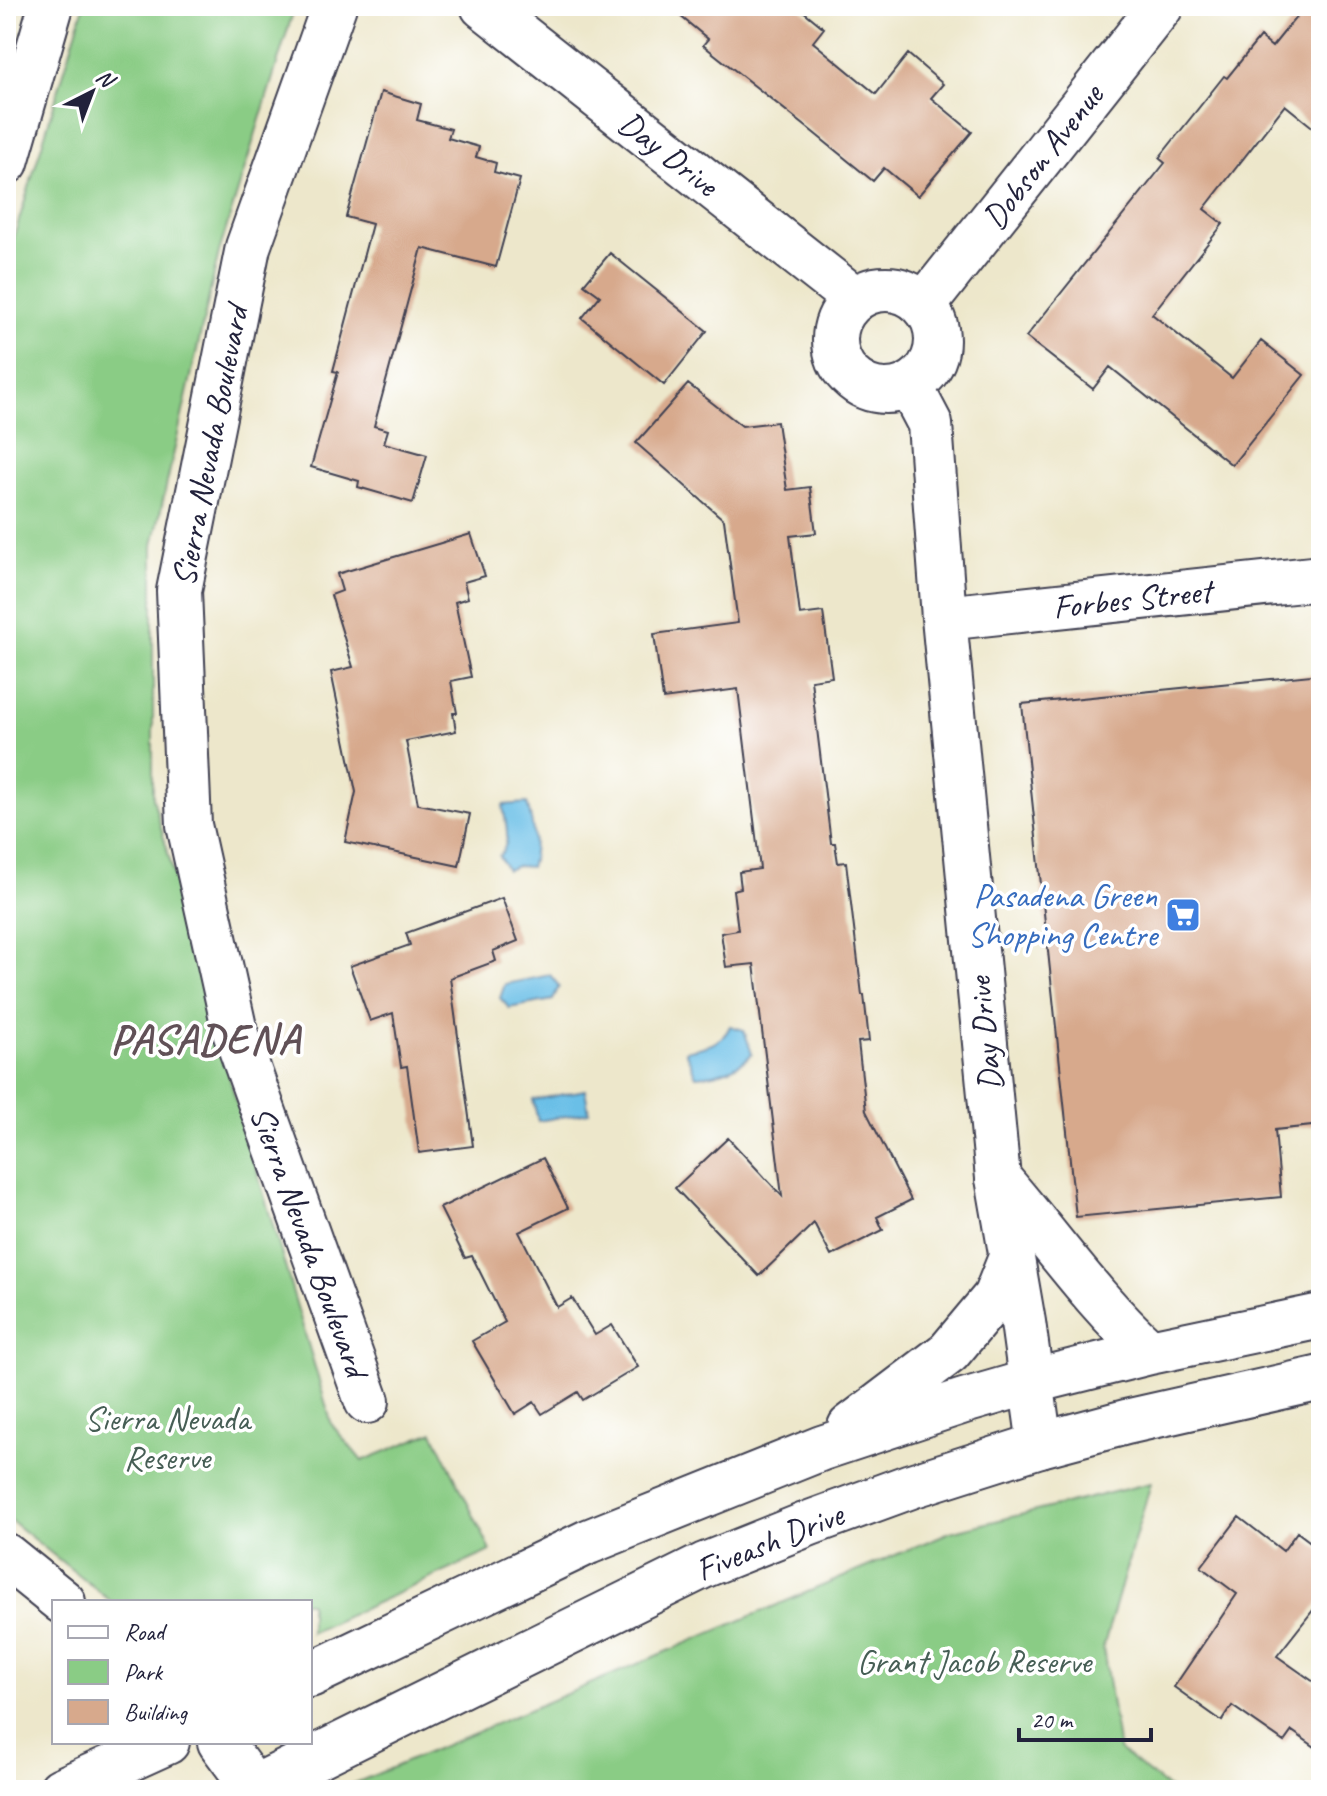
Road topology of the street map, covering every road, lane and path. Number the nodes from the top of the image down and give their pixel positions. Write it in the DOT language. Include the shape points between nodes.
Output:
graph roads {
  1 [pos="51,6"];
  2 [pos="334,6"];
  3 [pos="483,6"];
  4 [pos="1161,6"];
  5 [pos="6,162"];
  6 [pos="855,299"];
  7 [pos="924,305"];
  8 [pos="910,386"];
  9 [pos="1321,578"];
  10 [pos="944,618"];
  11 [pos="998,1178"];
  12 [pos="1012,1255"];
  13 [pos="1321,1316"];
  14 [pos="1150,1352"];
  15 [pos="1321,1378"];
  16 [pos="1030,1382"];
  17 [pos="367,1401"];
  18 [pos="1040,1445"];
  19 [pos="822,1448"];
  20 [pos="6,1556"];
  21 [pos="61,1600"];
  22 [pos="312,1674"];
  23 [pos="163,1744"];
  24 [pos="221,1744"];
  25 [pos="251,1789"];
  26 [pos="61,1790"];
  1 -- 5 [label="street"];
  2 -- 17 [label="street, Sierra Nevada Boulevard" via="248,247 179,591 189,825 235,1032"];
  3 -- 6 [label="street, Day Drive"];
  4 -- 7 [label="street, Dobson Avenue"];
  6 -- 7 [label="street" via="868,292 898,290"];
  6 -- 8 [label="street" via="836,327 835,343 847,375 877,391"];
  7 -- 8 [label="street" via="937,333 937,349 923,376"];
  8 -- 10 [label="street, Day Drive" via="930,424"];
  9 -- 10 [label="street, Forbes Street"];
  10 -- 11 [label="street, Day Drive"];
  11 -- 12 [label="street, Day Drive"];
  11 -- 14 [label="street" via="1102,1305"];
  12 -- 16 [label="street, Day Drive"];
  12 -- 19 [label="street" via="995,1297 949,1352"];
  13 -- 14 [label="street, Fiveash Drive"];
  14 -- 16 [label="street, Fiveash Drive"];
  15 -- 18 [label="street, Fiveash Drive"];
  16 -- 18 [label="street, Day Drive"];
  16 -- 19 [label="street, Fiveash Drive"];
  18 -- 25 [label="street, Fiveash Drive" via="911,1486 705,1565"];
  19 -- 22 [label="street, Fiveash Drive" via="588,1542"];
  20 -- 21 [label="street"];
  23 -- 26 [label="street"];
  24 -- 25 [label="street"];
}
